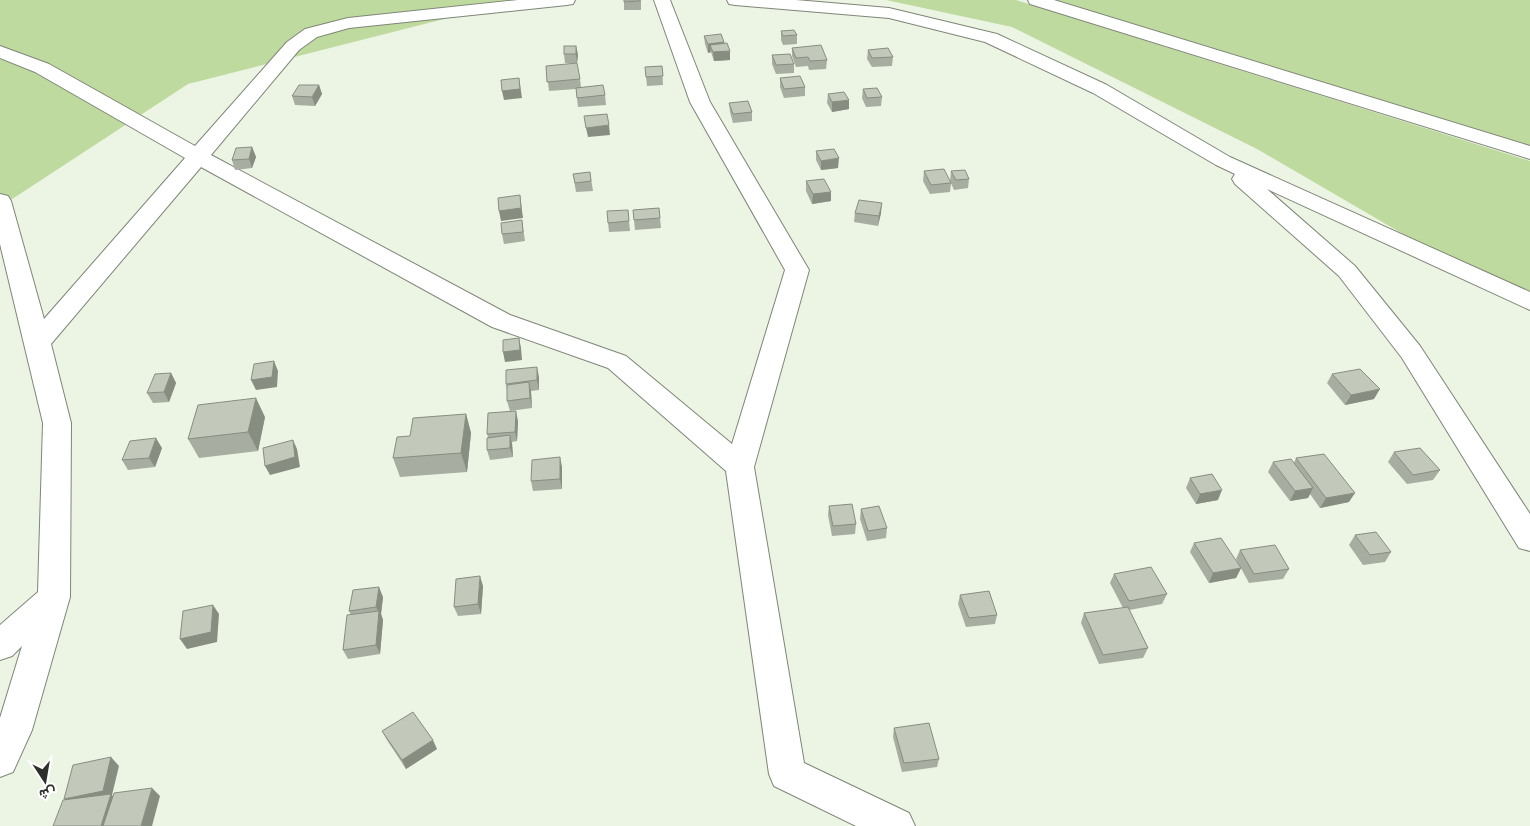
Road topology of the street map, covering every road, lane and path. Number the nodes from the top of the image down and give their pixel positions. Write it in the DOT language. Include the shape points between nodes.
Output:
graph roads {
  1 [pos="567,0"];
  2 [pos="662,0"];
  3 [pos="735,0"];
  4 [pos="1036,0"];
  5 [pos="0,51"];
  6 [pos="1530,153"];
  7 [pos="197,156"];
  8 [pos="1223,161"];
  9 [pos="0,201"];
  10 [pos="1530,302"];
  11 [pos="38,343"];
  12 [pos="740,467"];
  13 [pos="1530,539"];
  14 [pos="54,597"];
  15 [pos="0,646"];
  16 [pos="0,760"];
  17 [pos="896,826"];
  1 -- 7 [label="street" via="348,23 311,32 293,46"];
  2 -- 12 [label="street" via="700,102 797,270"];
  3 -- 8 [label="street" via="889,14 991,38 1100,89"];
  4 -- 6 [label="street"];
  5 -- 7 [label="street" via="42,68"];
  7 -- 11 [label="street"];
  7 -- 12 [label="street" via="501,321 616,362"];
  8 -- 10 [label="street"];
  8 -- 13 [label="street" via="1347,271 1411,352"];
  9 -- 11 [label="street"];
  11 -- 14 [label="street" via="57,423"];
  12 -- 17 [label="street" via="787,774"];
  14 -- 15 [label="street"];
  14 -- 16 [label="street" via="14,730"];
}
